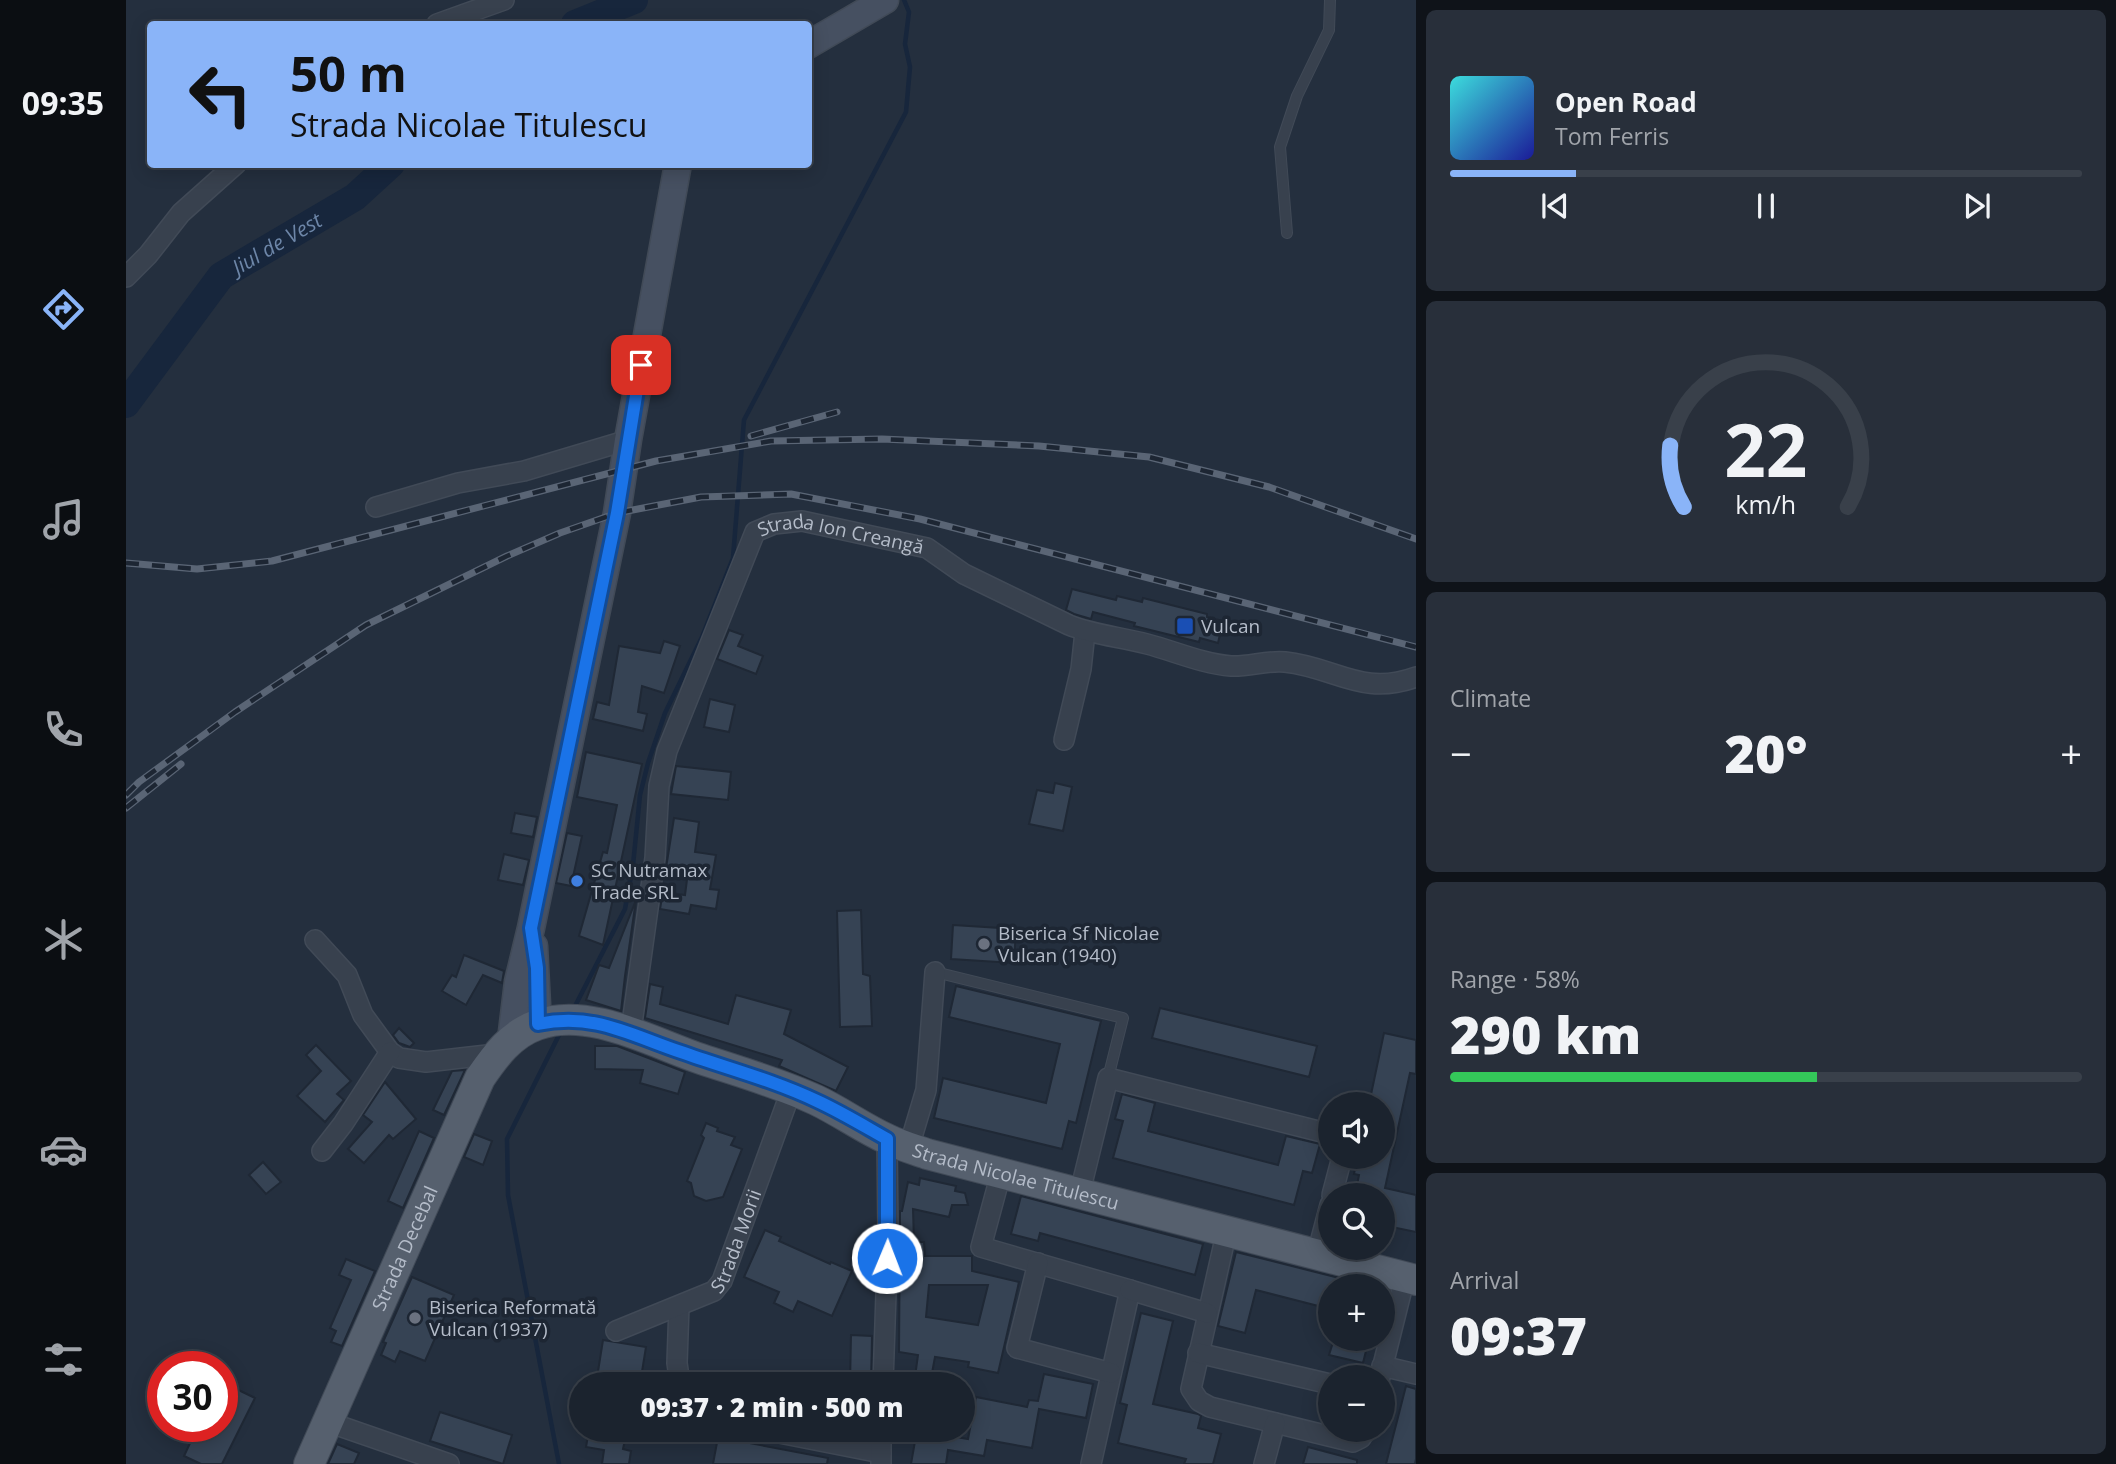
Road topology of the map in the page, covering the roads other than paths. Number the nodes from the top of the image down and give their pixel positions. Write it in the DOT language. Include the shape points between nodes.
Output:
graph roads {
  1 [pos="504,0"];
  2 [pos="885,0"];
  3 [pos="1330,0"];
  4 [pos="445,21"];
  5 [pos="812,44"];
  6 [pos="232,168"];
  7 [pos="677,168"];
  8 [pos="1287,233"];
  9 [pos="126,277"];
  10 [pos="628,440"];
  11 [pos="376,508"];
  12 [pos="1085,632"];
  13 [pos="1416,677"];
  14 [pos="1064,740"];
  15 [pos="531,928"];
  16 [pos="315,940"];
  17 [pos="935,972"];
  18 [pos="558,1021"];
  19 [pos="631,1031"];
  20 [pos="504,1047"];
  21 [pos="390,1052"];
  22 [pos="1108,1078"];
  23 [pos="791,1091"];
  24 [pos="1318,1132"];
  25 [pos="898,1143"];
  26 [pos="322,1151"];
  27 [pos="1001,1173"];
  28 [pos="1080,1192"];
  29 [pos="1227,1230"];
  30 [pos="1318,1250"];
  31 [pos="1317,1254"];
  32 [pos="1038,1263"];
  33 [pos="1410,1279"];
  34 [pos="1130,1290"];
  35 [pos="679,1306"];
  36 [pos="1207,1313"];
  37 [pos="616,1331"];
  38 [pos="1198,1353"];
  39 [pos="1383,1365"];
  40 [pos="678,1372"];
  41 [pos="883,1372"];
  42 [pos="1111,1373"];
  43 [pos="1395,1373"];
  44 [pos="1416,1374"];
  45 [pos="1318,1381"];
  46 [pos="328,1422"];
  47 [pos="1275,1423"];
  48 [pos="1318,1433"];
  49 [pos="812,1442"];
  50 [pos="881,1459"];
  51 [pos="309,1464"];
  52 [pos="449,1464"];
  53 [pos="1091,1464"];
  54 [pos="1264,1464"];
  1 -- 4 [label="street"];
  2 -- 5 [label="main road"];
  3 -- 8 [label="lane" via="1329,30 1297,96 1280,146"];
  6 -- 9 [label="street" via="181,213"];
  7 -- 10 [label="main road"];
  10 -- 11 [label="street"];
  10 -- 15 [label="main road"];
  12 -- 13 [label="street, Strada Ion Creangă" via="1229,666 1284,662 1367,684"];
  12 -- 14 [label="street"];
  12 -- 19 [label="street, Strada Ion Creangă" via="964,574 927,548 802,521 755,532 667,751"];
  15 -- 18 [label="main road" via="537,968"];
  15 -- 20 [label="main road"];
  16 -- 21 [label="street" via="347,975 363,1015"];
  17 -- 22 [label="lane" via="1123,1018"];
  17 -- 25 [label="street" via="926,1090"];
  18 -- 19 [label="main road, Strada Nicolae Titulescu"];
  18 -- 20 [label="main road"];
  19 -- 23 [label="main road, Strada Nicolae Titulescu"];
  20 -- 21 [label="street" via="426,1062"];
  20 -- 46 [label="main road, Strada Decebal" via="472,1095"];
  21 -- 26 [label="street"];
  22 -- 24 [label="street"];
  22 -- 28 [label="street"];
  23 -- 25 [label="main road, Strada Nicolae Titulescu"];
  23 -- 35 [label="street, Strada Morii" via="722,1281 714,1291"];
  25 -- 27 [label="main road, Strada Nicolae Titulescu"];
  25 -- 41 [label="street" via="888,1233"];
  27 -- 28 [label="main road, Strada Nicolae Titulescu"];
  27 -- 32 [label="street" via="981,1247"];
  28 -- 29 [label="main road, Strada Nicolae Titulescu"];
  29 -- 31 [label="main road, Strada Nicolae Titulescu"];
  29 -- 36 [label="street"];
  30 -- 31 [label="street"];
  31 -- 33 [label="main road, Strada Nicolae Titulescu"];
  32 -- 34 [label="street"];
  32 -- 42 [label="street" via="1017,1348"];
  33 -- 39 [label="street"];
  34 -- 36 [label="street"];
  34 -- 42 [label="street"];
  35 -- 37 [label="street, Strada Morii"];
  35 -- 40 [label="street"];
  36 -- 38 [label="street"];
  38 -- 45 [label="street"];
  38 -- 47 [label="street" via="1191,1389 1199,1401"];
  42 -- 53 [label="street"];
  43 -- 44 [label="street"];
  46 -- 51 [label="main road, Strada Decebal"];
  46 -- 52 [label="street"];
  47 -- 48 [label="street"];
  47 -- 54 [label="street"];
  49 -- 50 [label="street"];
}
